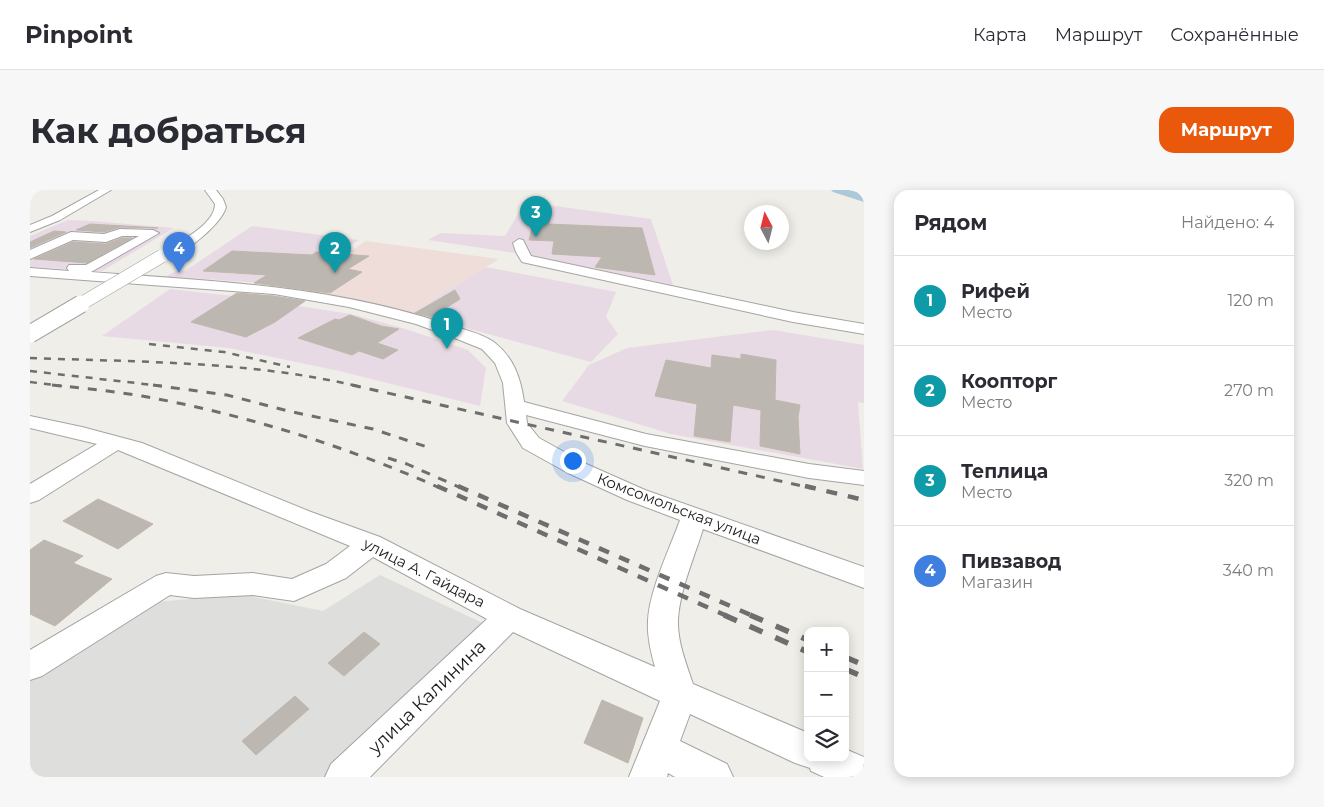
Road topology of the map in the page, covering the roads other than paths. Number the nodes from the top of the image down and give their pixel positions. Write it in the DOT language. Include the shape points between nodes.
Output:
graph roads {
  1 [pos="106,190"];
  2 [pos="210,190"];
  3 [pos="30,229"];
  4 [pos="519,243"];
  5 [pos="30,256"];
  6 [pos="30,265"];
  7 [pos="30,272"];
  8 [pos="864,329"];
  9 [pos="30,334"];
  10 [pos="516,406"];
  11 [pos="30,422"];
  12 [pos="115,443"];
  13 [pos="864,478"];
  14 [pos="30,495"];
  15 [pos="694,516"];
  16 [pos="371,544"];
  17 [pos="864,578"];
  18 [pos="510,618"];
  19 [pos="31,664"];
  20 [pos="680,694"];
  21 [pos="804,749"];
  22 [pos="833,762"];
  23 [pos="653,763"];
  24 [pos="864,776"];
  25 [pos="344,777"];
  26 [pos="714,777"];
  1 -- 3 [label="street"];
  2 -- 9 [label="street, bridge" via="220,203 220,210 190,240"];
  4 -- 8 [label="street" via="527,259 793,317"];
  5 -- 6 [label="street" via="71,236 106,238 120,232 153,234 88,268"];
  7 -- 10 [label="street, Комсомольская улица" via="274,290 422,321 488,345 503,361 512,383"];
  10 -- 13 [label="lane" via="645,440 809,471"];
  10 -- 15 [label="street, Комсомольская улица" via="517,422 531,443 584,472"];
  11 -- 12 [label="street, улица А. Гайдара"];
  12 -- 14 [label="street"];
  12 -- 16 [label="street, улица А. Гайдара"];
  15 -- 17 [label="street, Комсомольская улица"];
  15 -- 20 [label="street" via="668,593 663,620 667,654"];
  16 -- 18 [label="street, улица А. Гайдара"];
  16 -- 19 [label="street" via="336,571 294,590 253,584 194,587 166,584 68,645"];
  18 -- 20 [label="street, улица А. Гайдара"];
  18 -- 25 [label="street, улица Калинина"];
  20 -- 21 [label="street, улица А. Гайдара"];
  20 -- 23 [label="street"];
  22 -- 24 [label="street"];
  23 -- 26 [label="street"];
}
